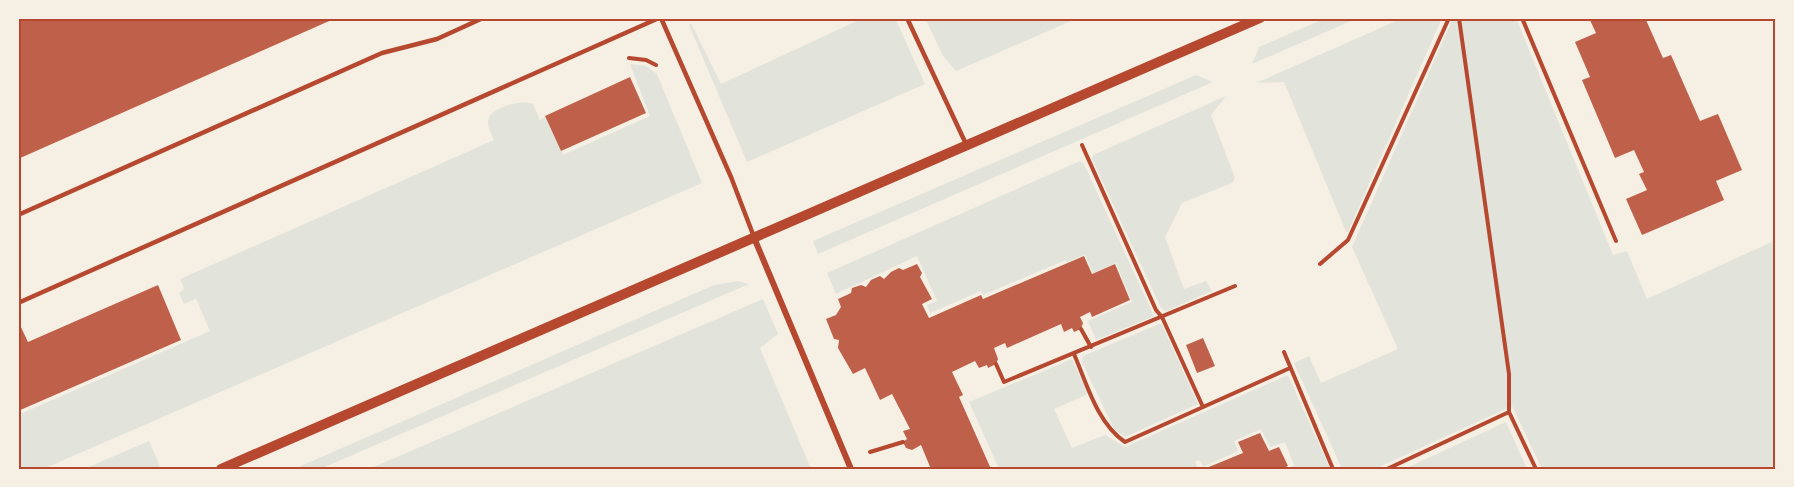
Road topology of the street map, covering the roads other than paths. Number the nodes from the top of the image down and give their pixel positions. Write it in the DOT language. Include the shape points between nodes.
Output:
graph roads {
  1 [pos="483,18"];
  2 [pos="660,18"];
  3 [pos="907,18"];
  4 [pos="1260,18"];
  5 [pos="967,147"];
  6 [pos="18,215"];
  7 [pos="755,240"];
  8 [pos="18,303"];
  9 [pos="239,466"];
  10 [pos="221,469"];
  11 [pos="851,469"];
  1 -- 6 [label="lane" via="437,39 382,52"];
  2 -- 7 [label="lane" via="732,177"];
  2 -- 8 [label="lane"];
  3 -- 5 [label="lane"];
  4 -- 5 [label="street"];
  5 -- 7 [label="street"];
  7 -- 9 [label="street"];
  7 -- 11 [label="street"];
  9 -- 10 [label="street"];
}
